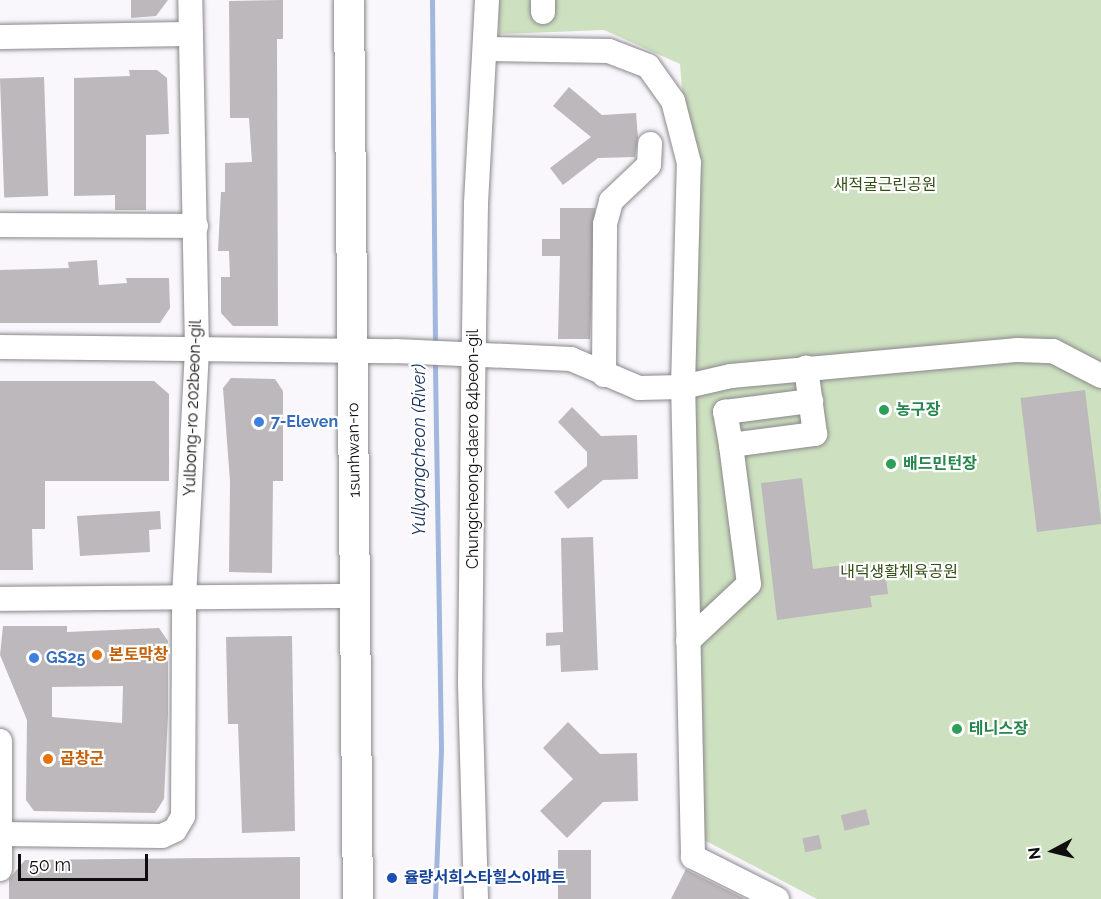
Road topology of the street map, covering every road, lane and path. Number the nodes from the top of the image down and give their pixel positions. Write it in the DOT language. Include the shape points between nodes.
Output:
graph roads {
  1 [pos="190,0"];
  2 [pos="349,0"];
  3 [pos="487,0"];
  4 [pos="191,34"];
  5 [pos="0,37"];
  6 [pos="487,49"];
  7 [pos="650,144"];
  8 [pos="0,225"];
  9 [pos="196,226"];
  10 [pos="0,347"];
  11 [pos="197,350"];
  12 [pos="353,351"];
  13 [pos="474,354"];
  14 [pos="806,369"];
  15 [pos="604,375"];
  16 [pos="1101,376"];
  17 [pos="683,387"];
  18 [pos="811,401"];
  19 [pos="731,445"];
  20 [pos="355,596"];
  21 [pos="184,598"];
  22 [pos="0,599"];
  23 [pos="688,641"];
  24 [pos="0,741"];
  25 [pos="1,834"];
  26 [pos="0,869"];
  27 [pos="358,899"];
  28 [pos="476,899"];
  29 [pos="777,899"];
  1 -- 4 [label="street, Yulbong-ro 202beon-gil"];
  2 -- 12 [label="main road, 1sunhwan-ro"];
  3 -- 6 [label="street, Chungcheong-daero 84beon-gil"];
  4 -- 5 [label="street"];
  4 -- 9 [label="street, Yulbong-ro 202beon-gil"];
  6 -- 13 [label="street, Chungcheong-daero 84beon-gil" via="476,203"];
  6 -- 17 [label="street" via="609,51 648,66 673,101 689,163"];
  7 -- 15 [label="street" via="649,165 611,201 605,224"];
  8 -- 9 [label="street"];
  9 -- 11 [label="street, Yulbong-ro 202beon-gil"];
  10 -- 11 [label="street"];
  11 -- 12 [label="street"];
  11 -- 21 [label="street, Yulbong-ro 202beon-gil"];
  12 -- 13 [label="street"];
  12 -- 20 [label="main road, 1sunhwan-ro"];
  13 -- 15 [label="street" via="571,359"];
  13 -- 28 [label="street, Chungcheong-daero 84beon-gil" via="470,683"];
  14 -- 16 [label="street" via="1018,350 1053,351"];
  14 -- 17 [label="street"];
  14 -- 18 [label="street"];
  15 -- 17 [label="street" via="639,388"];
  17 -- 23 [label="street"];
  18 -- 19 [label="street" via="815,434"];
  18 -- 19 [label="street" via="725,412"];
  19 -- 23 [label="street" via="749,584"];
  20 -- 21 [label="street"];
  20 -- 27 [label="main road, 1sunhwan-ro"];
  21 -- 22 [label="street"];
  21 -- 25 [label="street, Yulbong-ro 202beon-gil" via="183,816 175,830 162,836"];
  23 -- 29 [label="street" via="693,857"];
  24 -- 25 [label="street"];
  25 -- 26 [label="street"];
}
